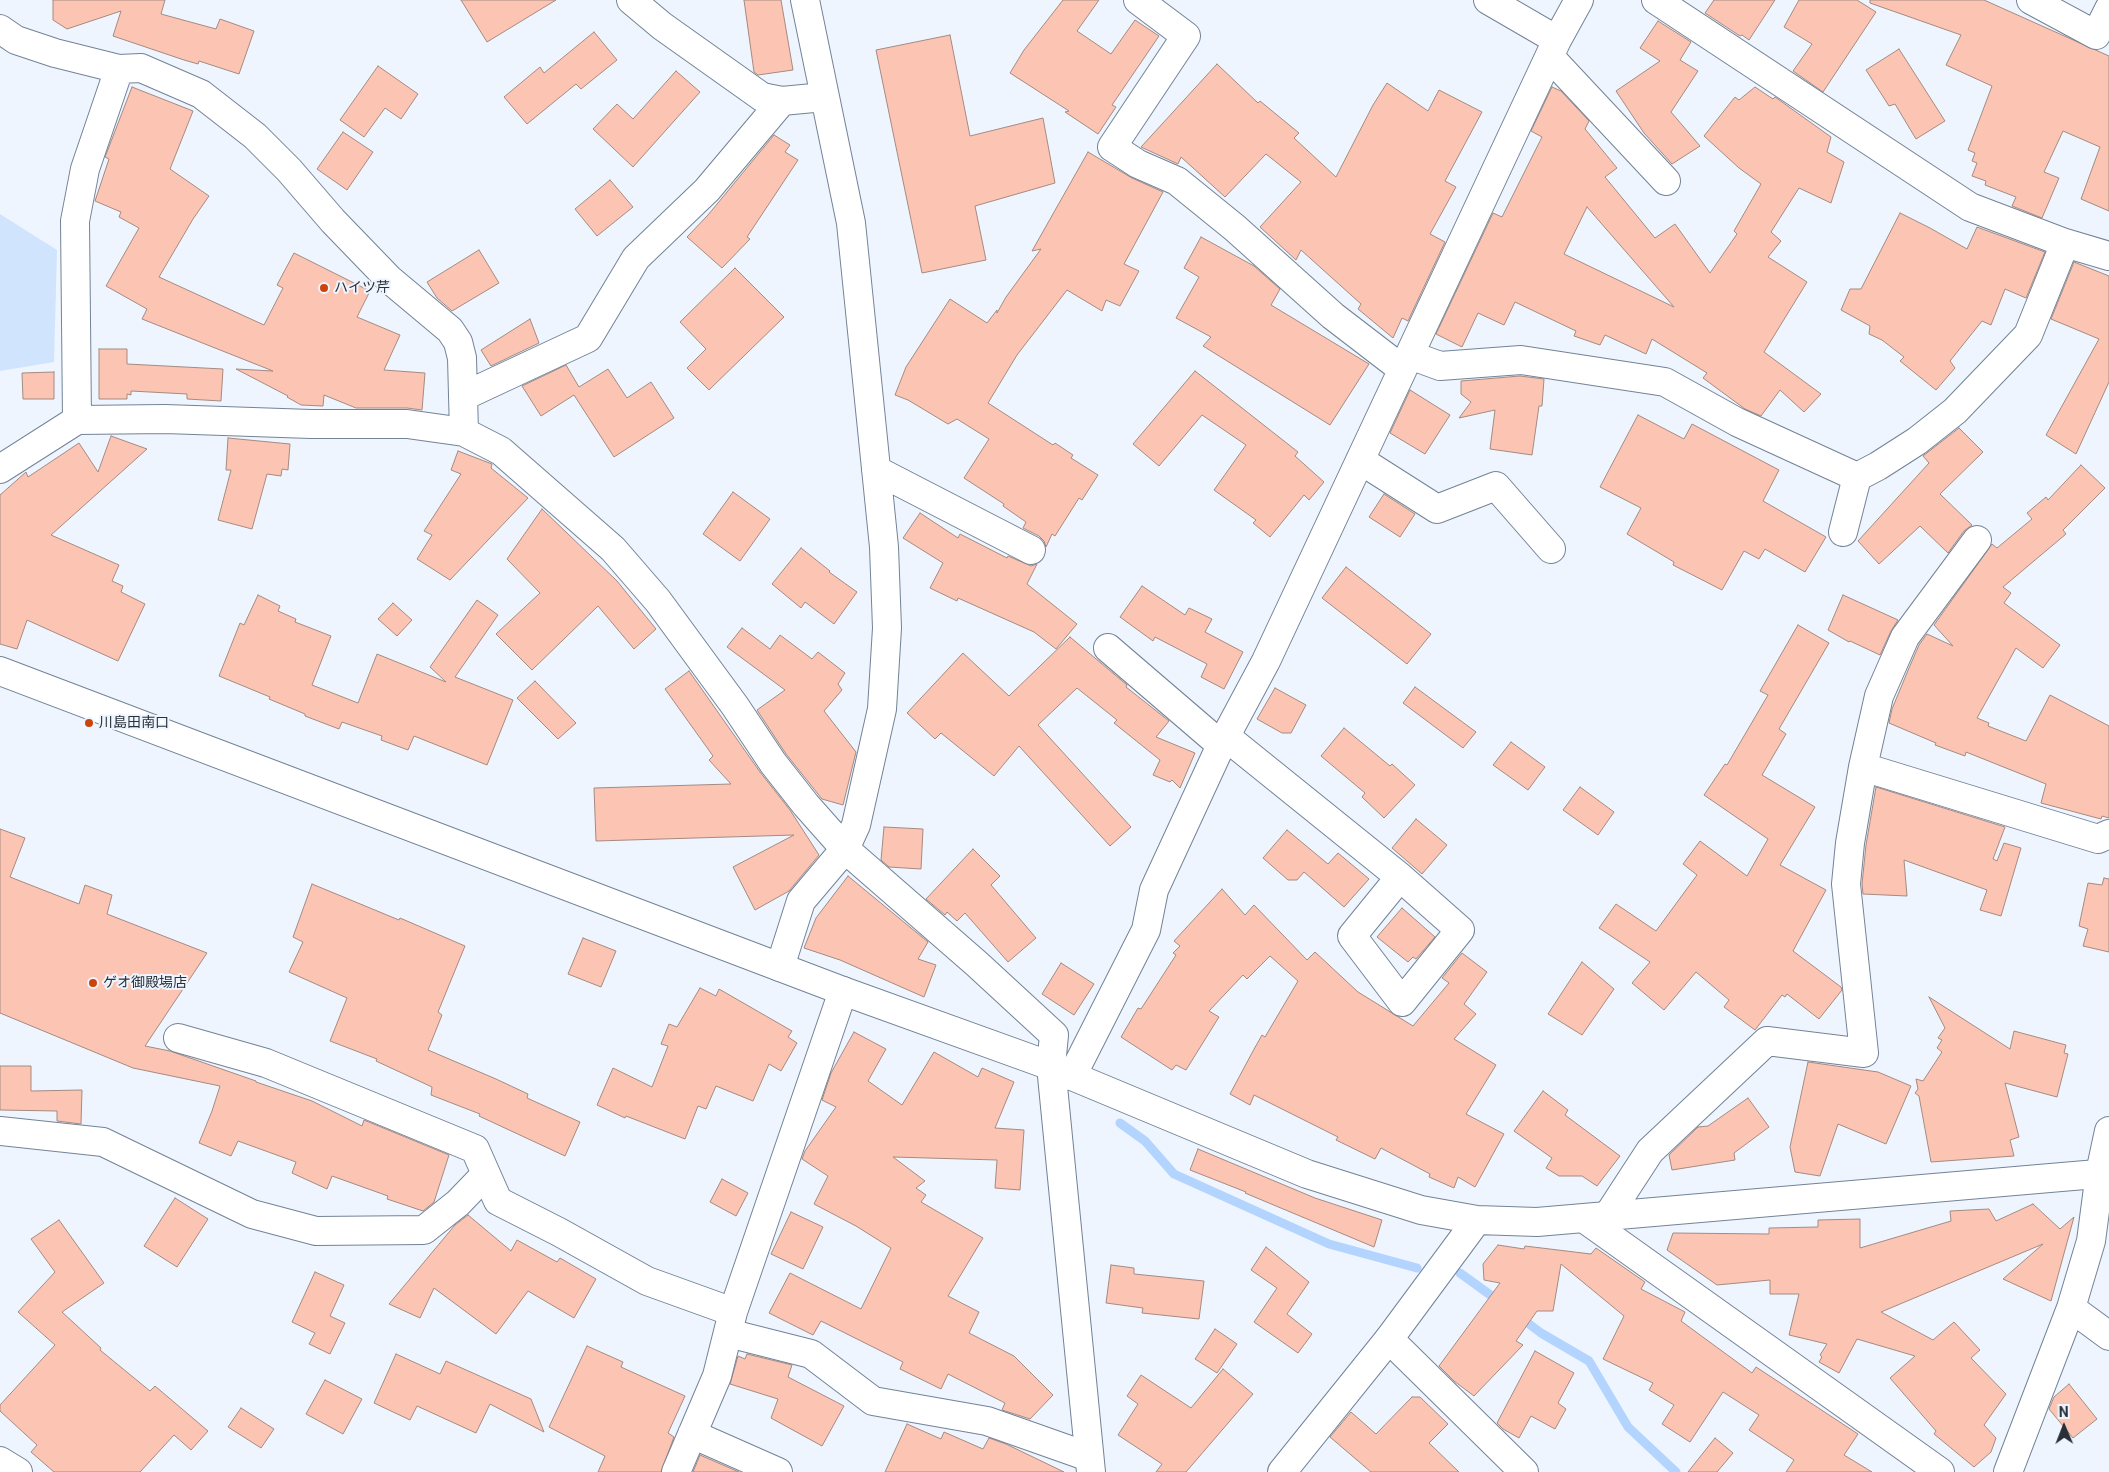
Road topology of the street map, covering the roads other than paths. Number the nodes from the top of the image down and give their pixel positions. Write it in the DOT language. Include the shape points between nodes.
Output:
graph roads {
  1 [pos="631,0"];
  2 [pos="805,0"];
  3 [pos="1138,0"];
  4 [pos="1488,0"];
  5 [pos="1578,0"];
  6 [pos="1656,0"];
  7 [pos="2031,0"];
  8 [pos="2109,9"];
  9 [pos="0,29"];
  10 [pos="2102,38"];
  11 [pos="1554,48"];
  12 [pos="118,69"];
  13 [pos="824,97"];
  14 [pos="782,101"];
  15 [pos="1666,181"];
  16 [pos="2065,244"];
  17 [pos="2109,256"];
  18 [pos="1406,362"];
  19 [pos="464,396"];
  20 [pos="77,420"];
  21 [pos="464,432"];
  22 [pos="1360,460"];
  23 [pos="0,469"];
  24 [pos="876,470"];
  25 [pos="1856,477"];
  26 [pos="1843,532"];
  27 [pos="1977,540"];
  28 [pos="1551,549"];
  29 [pos="1031,550"];
  30 [pos="1108,648"];
  31 [pos="0,670"];
  32 [pos="1223,741"];
  33 [pos="1864,767"];
  34 [pos="2109,834"];
  35 [pos="845,849"];
  36 [pos="1400,877"];
  37 [pos="780,967"];
  38 [pos="843,990"];
  39 [pos="178,1038"];
  40 [pos="1062,1071"];
  41 [pos="2109,1131"];
  42 [pos="0,1132"];
  43 [pos="2105,1173"];
  44 [pos="486,1176"];
  45 [pos="1596,1218"];
  46 [pos="1477,1220"];
  47 [pos="2071,1308"];
  48 [pos="730,1323"];
  49 [pos="2109,1336"];
  50 [pos="1389,1339"];
  51 [pos="692,1434"];
  52 [pos="1090,1464"];
  53 [pos="676,1472"];
  54 [pos="778,1472"];
  55 [pos="1282,1472"];
  56 [pos="1524,1472"];
  57 [pos="1940,1472"];
  58 [pos="2008,1472"];
  1 -- 14 [label="street" via="762,97"];
  2 -- 13 [label="street"];
  3 -- 18 [label="street" via="1186,36 1112,147 1138,164 1177,181 1333,316"];
  4 -- 11 [label="street"];
  5 -- 11 [label="street"];
  6 -- 16 [label="street" via="1970,208"];
  7 -- 10 [label="street"];
  8 -- 10 [label="street"];
  9 -- 12 [label="street" via="16,40"];
  11 -- 15 [label="street"];
  11 -- 18 [label="street"];
  12 -- 19 [label="street" via="141,68 201,94 255,136 389,279 450,330 458,342 462,358"];
  12 -- 20 [label="street" via="85,169 75,221"];
  13 -- 14 [label="street"];
  13 -- 24 [label="street" via="851,223"];
  14 -- 19 [label="street" via="707,190 636,258 588,338"];
  16 -- 17 [label="street"];
  16 -- 25 [label="street" via="2028,335 1955,411 1917,441"];
  18 -- 22 [label="street"];
  18 -- 25 [label="street" via="1440,366 1521,360 1665,382 1737,422"];
  19 -- 21 [label="street"];
  20 -- 21 [label="street" via="407,424"];
  20 -- 23 [label="street"];
  21 -- 35 [label="street" via="501,451 613,549 664,608 773,763"];
  22 -- 28 [label="street" via="1436,509 1496,486"];
  22 -- 32 [label="street" via="1266,661"];
  24 -- 29 [label="street"];
  24 -- 35 [label="street" via="884,547 887,628 882,709 856,825"];
  25 -- 26 [label="street"];
  27 -- 33 [label="street" via="1905,637 1879,696"];
  30 -- 32 [label="street"];
  31 -- 37 [label="street"];
  32 -- 36 [label="street"];
  32 -- 40 [label="street" via="1154,890 1146,930"];
  33 -- 34 [label="street" via="2098,839"];
  33 -- 45 [label="street" via="1846,884 1864,1052 1767,1041 1650,1151"];
  35 -- 37 [label="street" via="801,902"];
  35 -- 40 [label="street" via="1054,1035"];
  37 -- 38 [label="street"];
  38 -- 40 [label="street"];
  38 -- 48 [label="street"];
  39 -- 44 [label="street" via="266,1063 475,1149"];
  40 -- 46 [label="street" via="1307,1174 1420,1210"];
  40 -- 52 [label="street"];
  41 -- 43 [label="street"];
  42 -- 44 [label="street" via="103,1142 252,1214 316,1232 424,1230"];
  43 -- 45 [label="street"];
  43 -- 47 [label="street" via="2092,1241"];
  44 -- 48 [label="street" via="498,1201"];
  45 -- 46 [label="street" via="1537,1222"];
  45 -- 57 [label="street"];
  46 -- 50 [label="street"];
  47 -- 49 [label="street"];
  47 -- 58 [label="street"];
  48 -- 51 [label="street" via="717,1376"];
  48 -- 52 [label="street" via="811,1354 873,1401 987,1421"];
  50 -- 55 [label="street"];
  50 -- 56 [label="street"];
  51 -- 53 [label="street"];
  51 -- 54 [label="street"];
}
